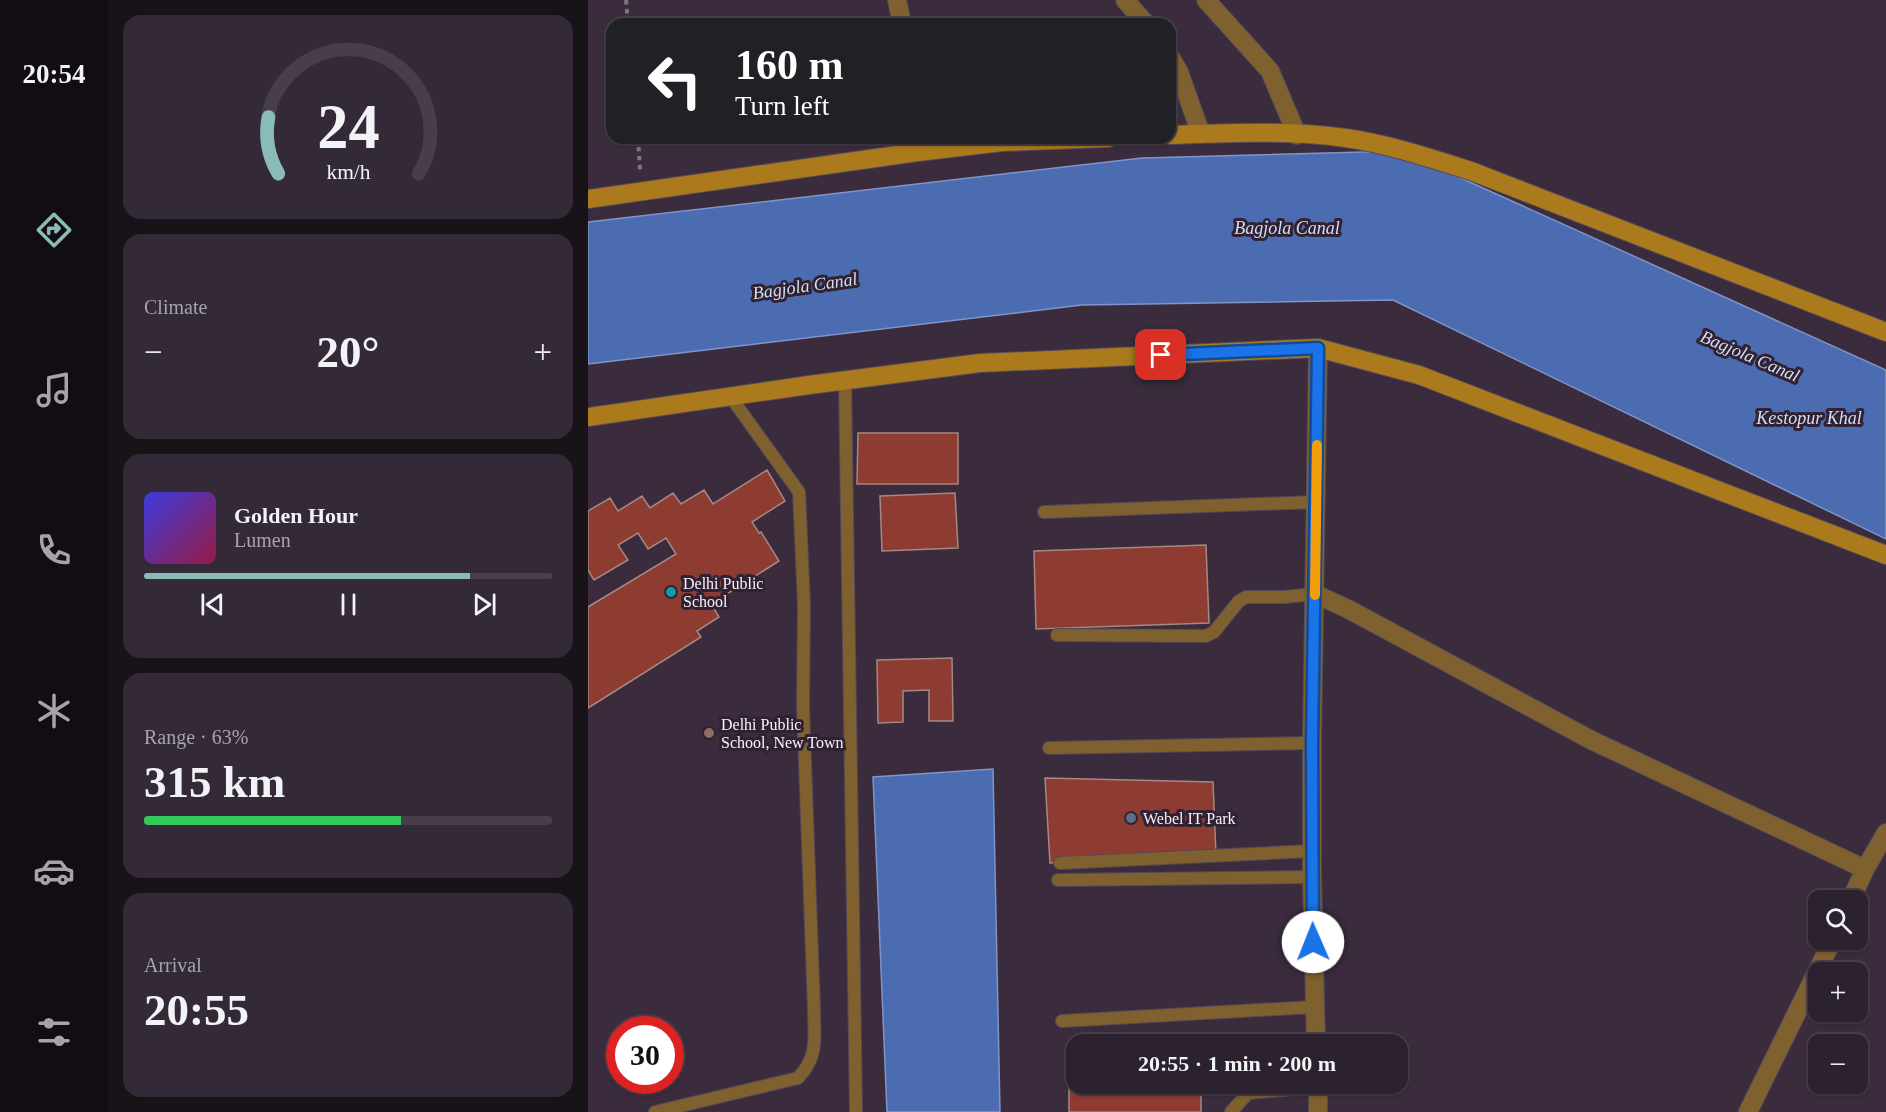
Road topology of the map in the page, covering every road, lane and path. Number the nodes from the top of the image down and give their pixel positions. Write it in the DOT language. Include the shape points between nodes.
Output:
graph roads {
  1 [pos="626,0"];
  2 [pos="897,0"];
  3 [pos="1125,0"];
  4 [pos="1206,0"];
  5 [pos="628,18"];
  6 [pos="901,18"];
  7 [pos="1141,18"];
  8 [pos="1176,67"];
  9 [pos="1201,134"];
  10 [pos="1176,135"];
  11 [pos="1297,135"];
  12 [pos="638,144"];
  13 [pos="946,144"];
  14 [pos="918,145"];
  15 [pos="642,192"];
  16 [pos="588,199"];
  17 [pos="1886,332"];
  18 [pos="1318,348"];
  19 [pos="845,380"];
  20 [pos="730,396"];
  21 [pos="588,417"];
  22 [pos="1316,502"];
  23 [pos="1044,512"];
  24 [pos="1886,555"];
  25 [pos="1315,594"];
  26 [pos="1058,635"];
  27 [pos="1312,743"];
  28 [pos="1049,748"];
  29 [pos="1886,833"];
  30 [pos="1312,851"];
  31 [pos="1060,862"];
  32 [pos="1865,869"];
  33 [pos="1312,877"];
  34 [pos="1058,880"];
  35 [pos="1856,890"];
  36 [pos="1828,950"];
  37 [pos="1314,1007"];
  38 [pos="1062,1022"];
  39 [pos="1315,1034"];
  40 [pos="1247,1094"];
  41 [pos="1318,1094"];
  42 [pos="655,1112"];
  43 [pos="856,1112"];
  44 [pos="1231,1112"];
  45 [pos="1318,1112"];
  46 [pos="1748,1112"];
  1 -- 5 [label="path"];
  2 -- 6 [label="street"];
  3 -- 7 [label="street"];
  4 -- 11 [label="street" via="1270,72"];
  8 -- 9 [label="street"];
  9 -- 10 [label="street"];
  9 -- 11 [label="street"];
  11 -- 17 [label="street" via="1345,138 1405,150 1471,171"];
  12 -- 15 [label="path"];
  13 -- 14 [label="street"];
  14 -- 15 [label="street"];
  15 -- 16 [label="street"];
  18 -- 19 [label="street" via="980,363"];
  18 -- 22 [label="street"];
  18 -- 24 [label="street" via="1419,375"];
  19 -- 20 [label="street"];
  19 -- 43 [label="lane"];
  20 -- 21 [label="street"];
  20 -- 42 [label="lane" via="799,492 813,1056 798,1078"];
  22 -- 23 [label="lane"];
  22 -- 25 [label="street"];
  25 -- 26 [label="lane" via="1246,597 1206,636"];
  25 -- 27 [label="street"];
  25 -- 32 [label="street" via="1591,740"];
  27 -- 28 [label="lane"];
  27 -- 30 [label="street"];
  29 -- 32 [label="street"];
  30 -- 31 [label="lane"];
  30 -- 33 [label="street"];
  32 -- 35 [label="street"];
  33 -- 34 [label="lane"];
  33 -- 37 [label="street"];
  36 -- 46 [label="street"];
  37 -- 38 [label="lane"];
  37 -- 39 [label="street"];
  40 -- 44 [label="lane"];
  41 -- 45 [label="street"];
}
